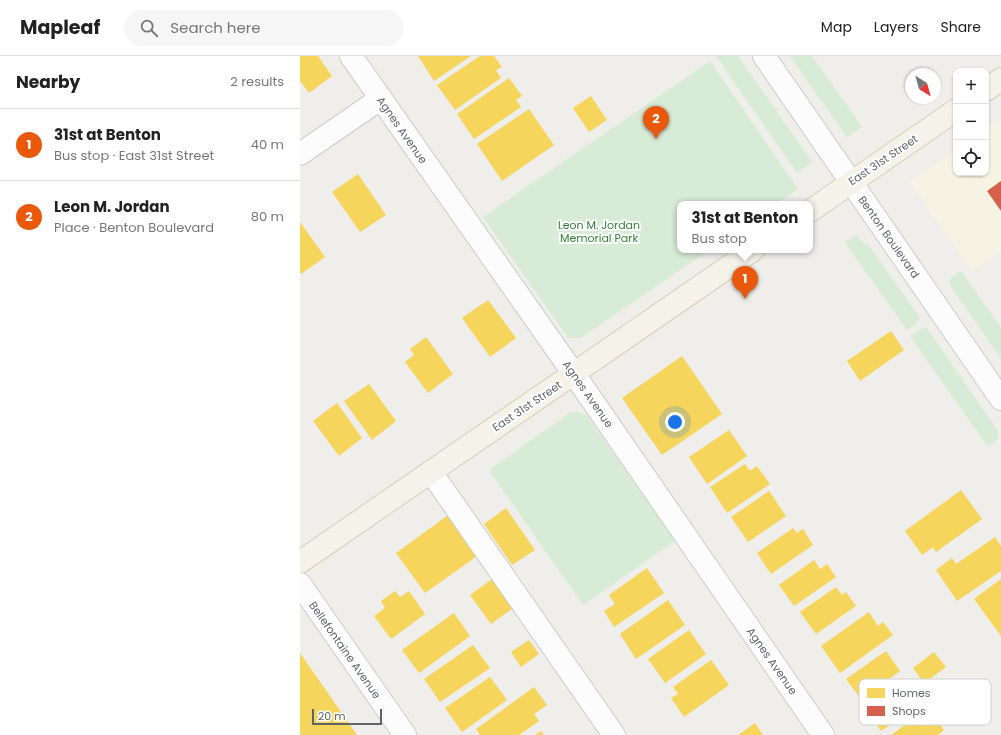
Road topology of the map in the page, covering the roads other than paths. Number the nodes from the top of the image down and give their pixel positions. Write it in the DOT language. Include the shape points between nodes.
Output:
graph roads {
  1 [pos="351,56"];
  2 [pos="764,56"];
  3 [pos="1001,79"];
  4 [pos="989,88"];
  5 [pos="380,99"];
  6 [pos="953,112"];
  7 [pos="300,154"];
  8 [pos="851,182"];
  9 [pos="813,209"];
  10 [pos="750,253"];
  11 [pos="574,374"];
  12 [pos="1001,399"];
  13 [pos="431,472"];
  14 [pos="300,562"];
  15 [pos="300,584"];
  16 [pos="405,735"];
  17 [pos="614,735"];
  18 [pos="823,735"];
  1 -- 5 [label="street, Agnes Avenue"];
  2 -- 8 [label="street, Benton Boulevard"];
  3 -- 4 [label="main road"];
  5 -- 7 [label="street"];
  5 -- 11 [label="street, Agnes Avenue"];
  6 -- 8 [label="main road, East 31st Street"];
  8 -- 9 [label="main road, East 31st Street"];
  8 -- 12 [label="street, Benton Boulevard"];
  10 -- 11 [label="main road, East 31st Street"];
  11 -- 13 [label="main road, East 31st Street"];
  11 -- 18 [label="street, Agnes Avenue"];
  13 -- 14 [label="main road, East 31st Street"];
  13 -- 17 [label="street"];
  15 -- 16 [label="street, Bellefontaine Avenue"];
}
